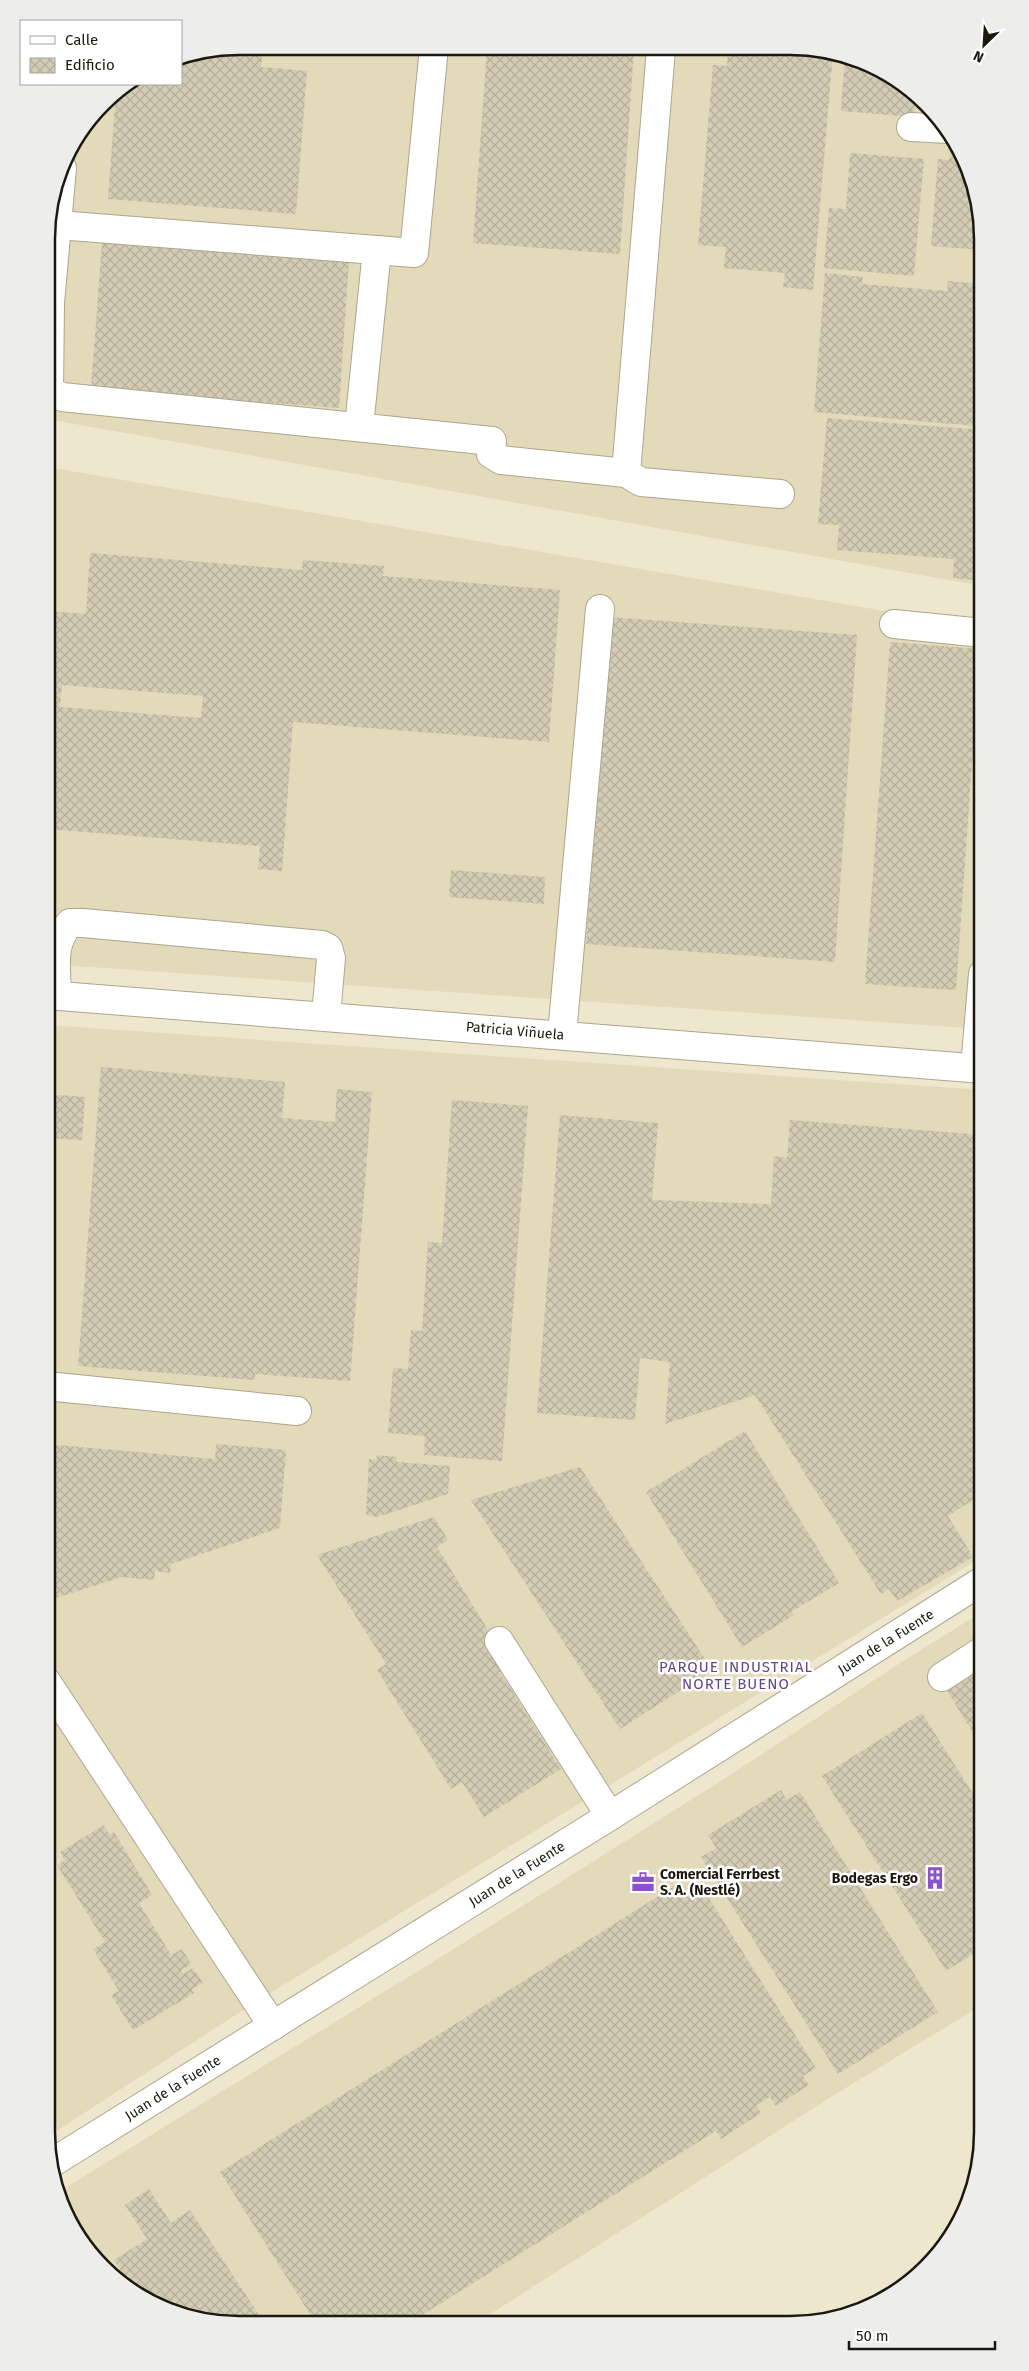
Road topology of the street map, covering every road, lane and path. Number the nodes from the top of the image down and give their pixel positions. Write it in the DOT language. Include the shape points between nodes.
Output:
graph roads {
  1 [pos="433,55"];
  2 [pos="660,55"];
  3 [pos="911,127"];
  4 [pos="938,129"];
  5 [pos="60,197"];
  6 [pos="58,225"];
  7 [pos="55,248"];
  8 [pos="377,250"];
  9 [pos="55,394"];
  10 [pos="359,427"];
  11 [pos="626,473"];
  12 [pos="780,494"];
  13 [pos="600,609"];
  14 [pos="894,624"];
  15 [pos="974,632"];
  16 [pos="55,957"];
  17 [pos="55,996"];
  18 [pos="326,1016"];
  19 [pos="562,1035"];
  20 [pos="974,1068"];
  21 [pos="55,1387"];
  22 [pos="297,1411"];
  23 [pos="974,1593"];
  24 [pos="500,1641"];
  25 [pos="974,1656"];
  26 [pos="942,1677"];
  27 [pos="55,1695"];
  28 [pos="610,1816"];
  29 [pos="273,2026"];
  30 [pos="58,2159"];
  1 -- 8 [label="street" via="414,253"];
  2 -- 11 [label="street"];
  3 -- 4 [label="street"];
  5 -- 6 [label="street"];
  6 -- 7 [label="street"];
  6 -- 8 [label="street"];
  8 -- 10 [label="street"];
  9 -- 10 [label="street"];
  10 -- 11 [label="street" via="492,441 491,454 501,460"];
  11 -- 12 [label="street" via="641,482"];
  13 -- 19 [label="street"];
  14 -- 15 [label="street"];
  16 -- 18 [label="street" via="56,944 70,923 83,922 322,945 328,948 331,958"];
  17 -- 18 [label="street, Patricia Viñuela"];
  18 -- 19 [label="street, Patricia Viñuela"];
  19 -- 20 [label="street, Patricia Viñuela"];
  21 -- 22 [label="street"];
  23 -- 28 [label="street, Juan de la Fuente"];
  24 -- 28 [label="street"];
  25 -- 26 [label="street"];
  27 -- 29 [label="street"];
  28 -- 29 [label="street, Juan de la Fuente"];
  29 -- 30 [label="street, Juan de la Fuente"];
}
